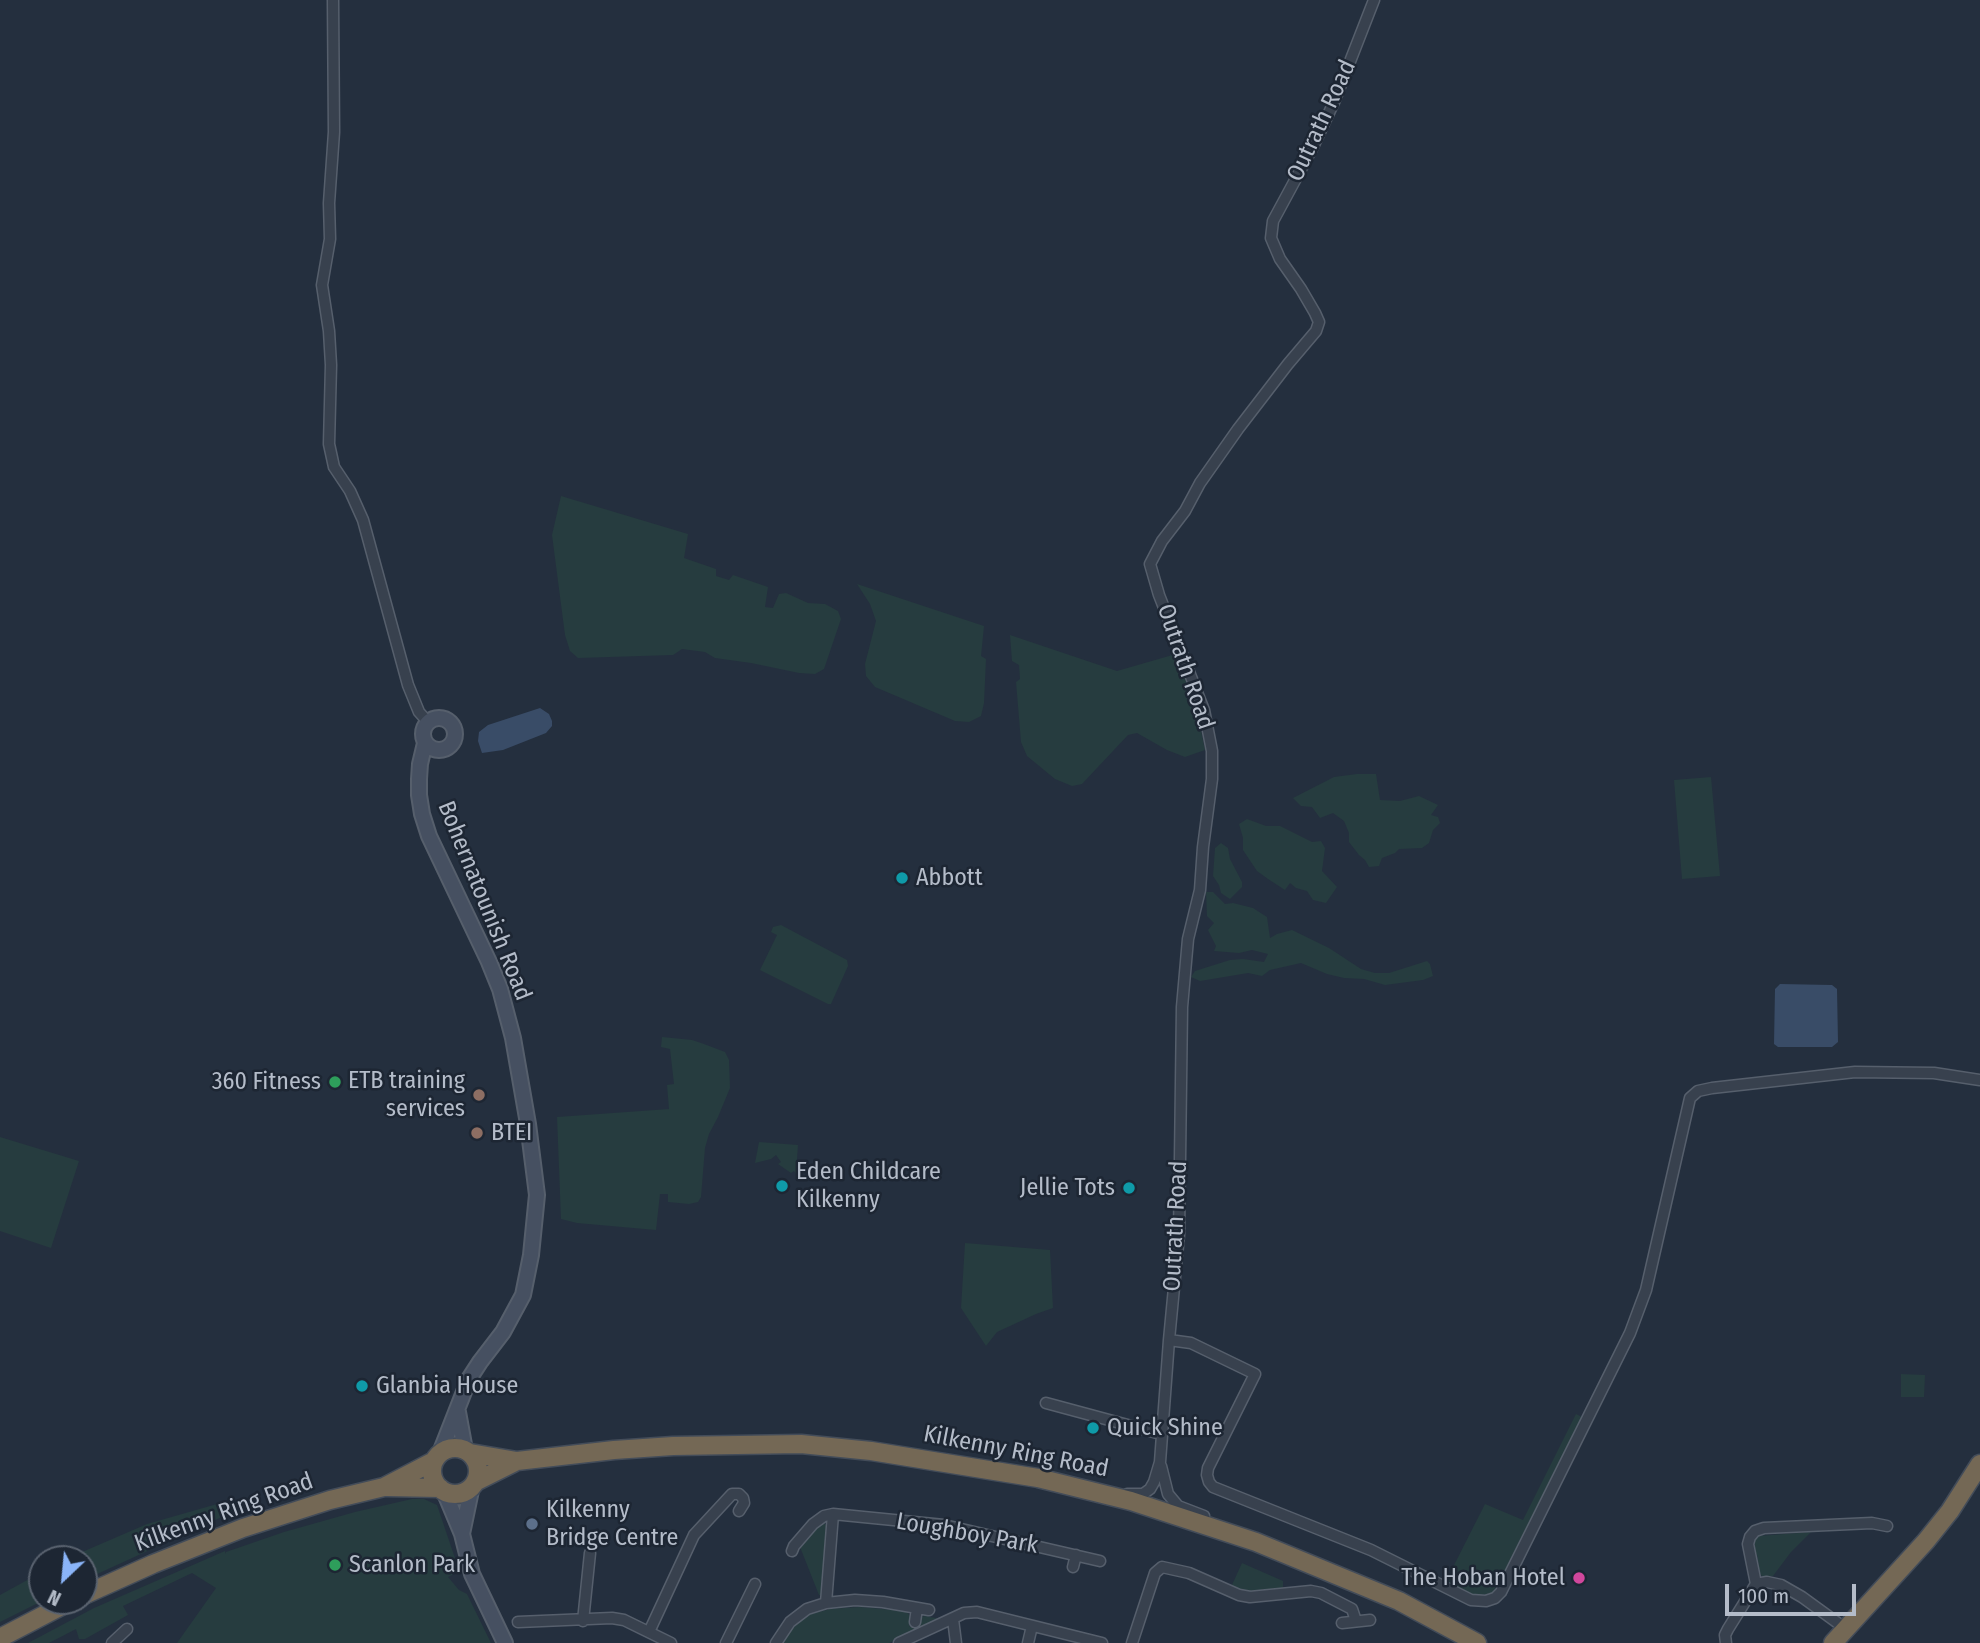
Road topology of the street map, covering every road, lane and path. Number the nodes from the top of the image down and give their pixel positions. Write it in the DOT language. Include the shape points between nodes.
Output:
graph roads {
  1 [pos="333,0"];
  2 [pos="1374,0"];
  3 [pos="428,722"];
  4 [pos="430,746"];
  5 [pos="1980,1080"];
  6 [pos="1168,1340"];
  7 [pos="1046,1403"];
  8 [pos="458,1410"];
  9 [pos="1161,1434"];
  10 [pos="467,1451"];
  11 [pos="437,1457"];
  12 [pos="517,1461"];
  13 [pos="1160,1462"];
  14 [pos="1980,1464"];
  15 [pos="1064,1483"];
  16 [pos="474,1484"];
  17 [pos="384,1487"];
  18 [pos="442,1489"];
  19 [pos="739,1511"];
  20 [pos="833,1514"];
  21 [pos="1887,1526"];
  22 [pos="462,1534"];
  23 [pos="1256,1542"];
  24 [pos="792,1551"];
  25 [pos="590,1553"];
  26 [pos="1076,1555"];
  27 [pos="1100,1561"];
  28 [pos="1073,1567"];
  29 [pos="755,1584"];
  30 [pos="1756,1584"];
  31 [pos="98,1589"];
  32 [pos="826,1603"];
  33 [pos="917,1608"];
  34 [pos="929,1610"];
  35 [pos="44,1615"];
  36 [pos="953,1619"];
  37 [pos="583,1620"];
  38 [pos="1370,1620"];
  39 [pos="1356,1621"];
  40 [pos="518,1622"];
  41 [pos="915,1622"];
  42 [pos="1342,1623"];
  43 [pos="1032,1626"];
  44 [pos="127,1629"];
  45 [pos="1846,1629"];
  46 [pos="649,1632"];
  47 [pos="0,1638"];
  48 [pos="112,1643"];
  49 [pos="505,1643"];
  50 [pos="671,1643"];
  51 [pos="726,1643"];
  52 [pos="776,1643"];
  53 [pos="900,1643"];
  54 [pos="956,1643"];
  55 [pos="1028,1643"];
  56 [pos="1100,1643"];
  57 [pos="1132,1643"];
  58 [pos="1477,1643"];
  59 [pos="1726,1643"];
  60 [pos="1833,1643"];
  1 -- 3 [label="street" via="331,239 322,285 331,365 329,443 334,467 363,520 408,685"];
  2 -- 6 [label="street, Outrath Road" via="1335,100 1273,222 1271,238 1315,313 1315,331 1238,429 1150,564 1204,710 1212,751 1200,890 1188,939 1182,1007 1179,1235"];
  3 -- 4 [label="street" via="423,730"];
  3 -- 4 [label="street, Bohernatounish Road" via="444,718 454,732 447,747"];
  4 -- 8 [label="street, Bohernatounish Road" via="420,764 419,795 425,825 500,989 513,1038 537,1195 523,1295 503,1332 475,1368"];
  5 -- 6 [label="street" via="1934,1073 1855,1072 1712,1088 1690,1098 1646,1290 1630,1333 1502,1592 1486,1601 1471,1600 1371,1550 1213,1487 1208,1468 1255,1374 1191,1343"];
  6 -- 9 [label="street, Outrath Road"];
  7 -- 9 [label="street"];
  8 -- 10 [label="street"];
  8 -- 11 [label="street, Bohernatounish Road"];
  9 -- 13 [label="street, Outrath Road"];
  10 -- 11 [label="highway" via="452,1448"];
  10 -- 12 [label="highway, Kilkenny Ring Road"];
  10 -- 16 [label="highway" via="478,1466"];
  11 -- 17 [label="highway, Kilkenny Ring Road"];
  11 -- 18 [label="highway" via="432,1475"];
  12 -- 15 [label="highway, Kilkenny Ring Road" via="673,1446 802,1444"];
  12 -- 16 [label="highway, Kilkenny Ring Road"];
  13 -- 15 [label="street, Outrath Road" via="1154,1482 1143,1494"];
  13 -- 23 [label="street, Outrath Road" via="1168,1494 1178,1506"];
  14 -- 45 [label="highway" via="1926,1541"];
  15 -- 23 [label="highway, Kilkenny Ring Road"];
  16 -- 18 [label="highway" via="459,1493"];
  16 -- 22 [label="street"];
  17 -- 18 [label="highway, Kilkenny Ring Road"];
  17 -- 31 [label="highway, Kilkenny Ring Road" via="243,1528"];
  18 -- 22 [label="street"];
  19 -- 46 [label="street" via="743,1498 732,1494 694,1535"];
  20 -- 24 [label="street" via="813,1524"];
  20 -- 26 [label="street, Loughboy Park" via="944,1525"];
  20 -- 32 [label="street"];
  21 -- 30 [label="street" via="1872,1523 1755,1531 1748,1544"];
  22 -- 49 [label="street" via="472,1574"];
  23 -- 58 [label="highway, Kilkenny Ring Road" via="1399,1601"];
  25 -- 37 [label="street"];
  26 -- 27 [label="street, Loughboy Park"];
  26 -- 28 [label="street"];
  29 -- 51 [label="street"];
  30 -- 45 [label="street" via="1781,1586"];
  30 -- 59 [label="street" via="1728,1629"];
  32 -- 33 [label="street" via="855,1600"];
  32 -- 52 [label="street" via="807,1609 790,1622"];
  33 -- 34 [label="street"];
  33 -- 41 [label="street"];
  35 -- 47 [label="highway"];
  36 -- 43 [label="street" via="976,1612"];
  36 -- 53 [label="street"];
  36 -- 54 [label="street"];
  37 -- 40 [label="street"];
  37 -- 46 [label="street" via="624,1620"];
  38 -- 39 [label="street"];
  39 -- 42 [label="street"];
  39 -- 57 [label="street" via="1352,1609 1321,1592 1250,1597 1162,1567 1155,1573"];
  43 -- 55 [label="street"];
  43 -- 56 [label="street"];
  44 -- 48 [label="street"];
  45 -- 60 [label="highway"];
  46 -- 50 [label="street"];
}
